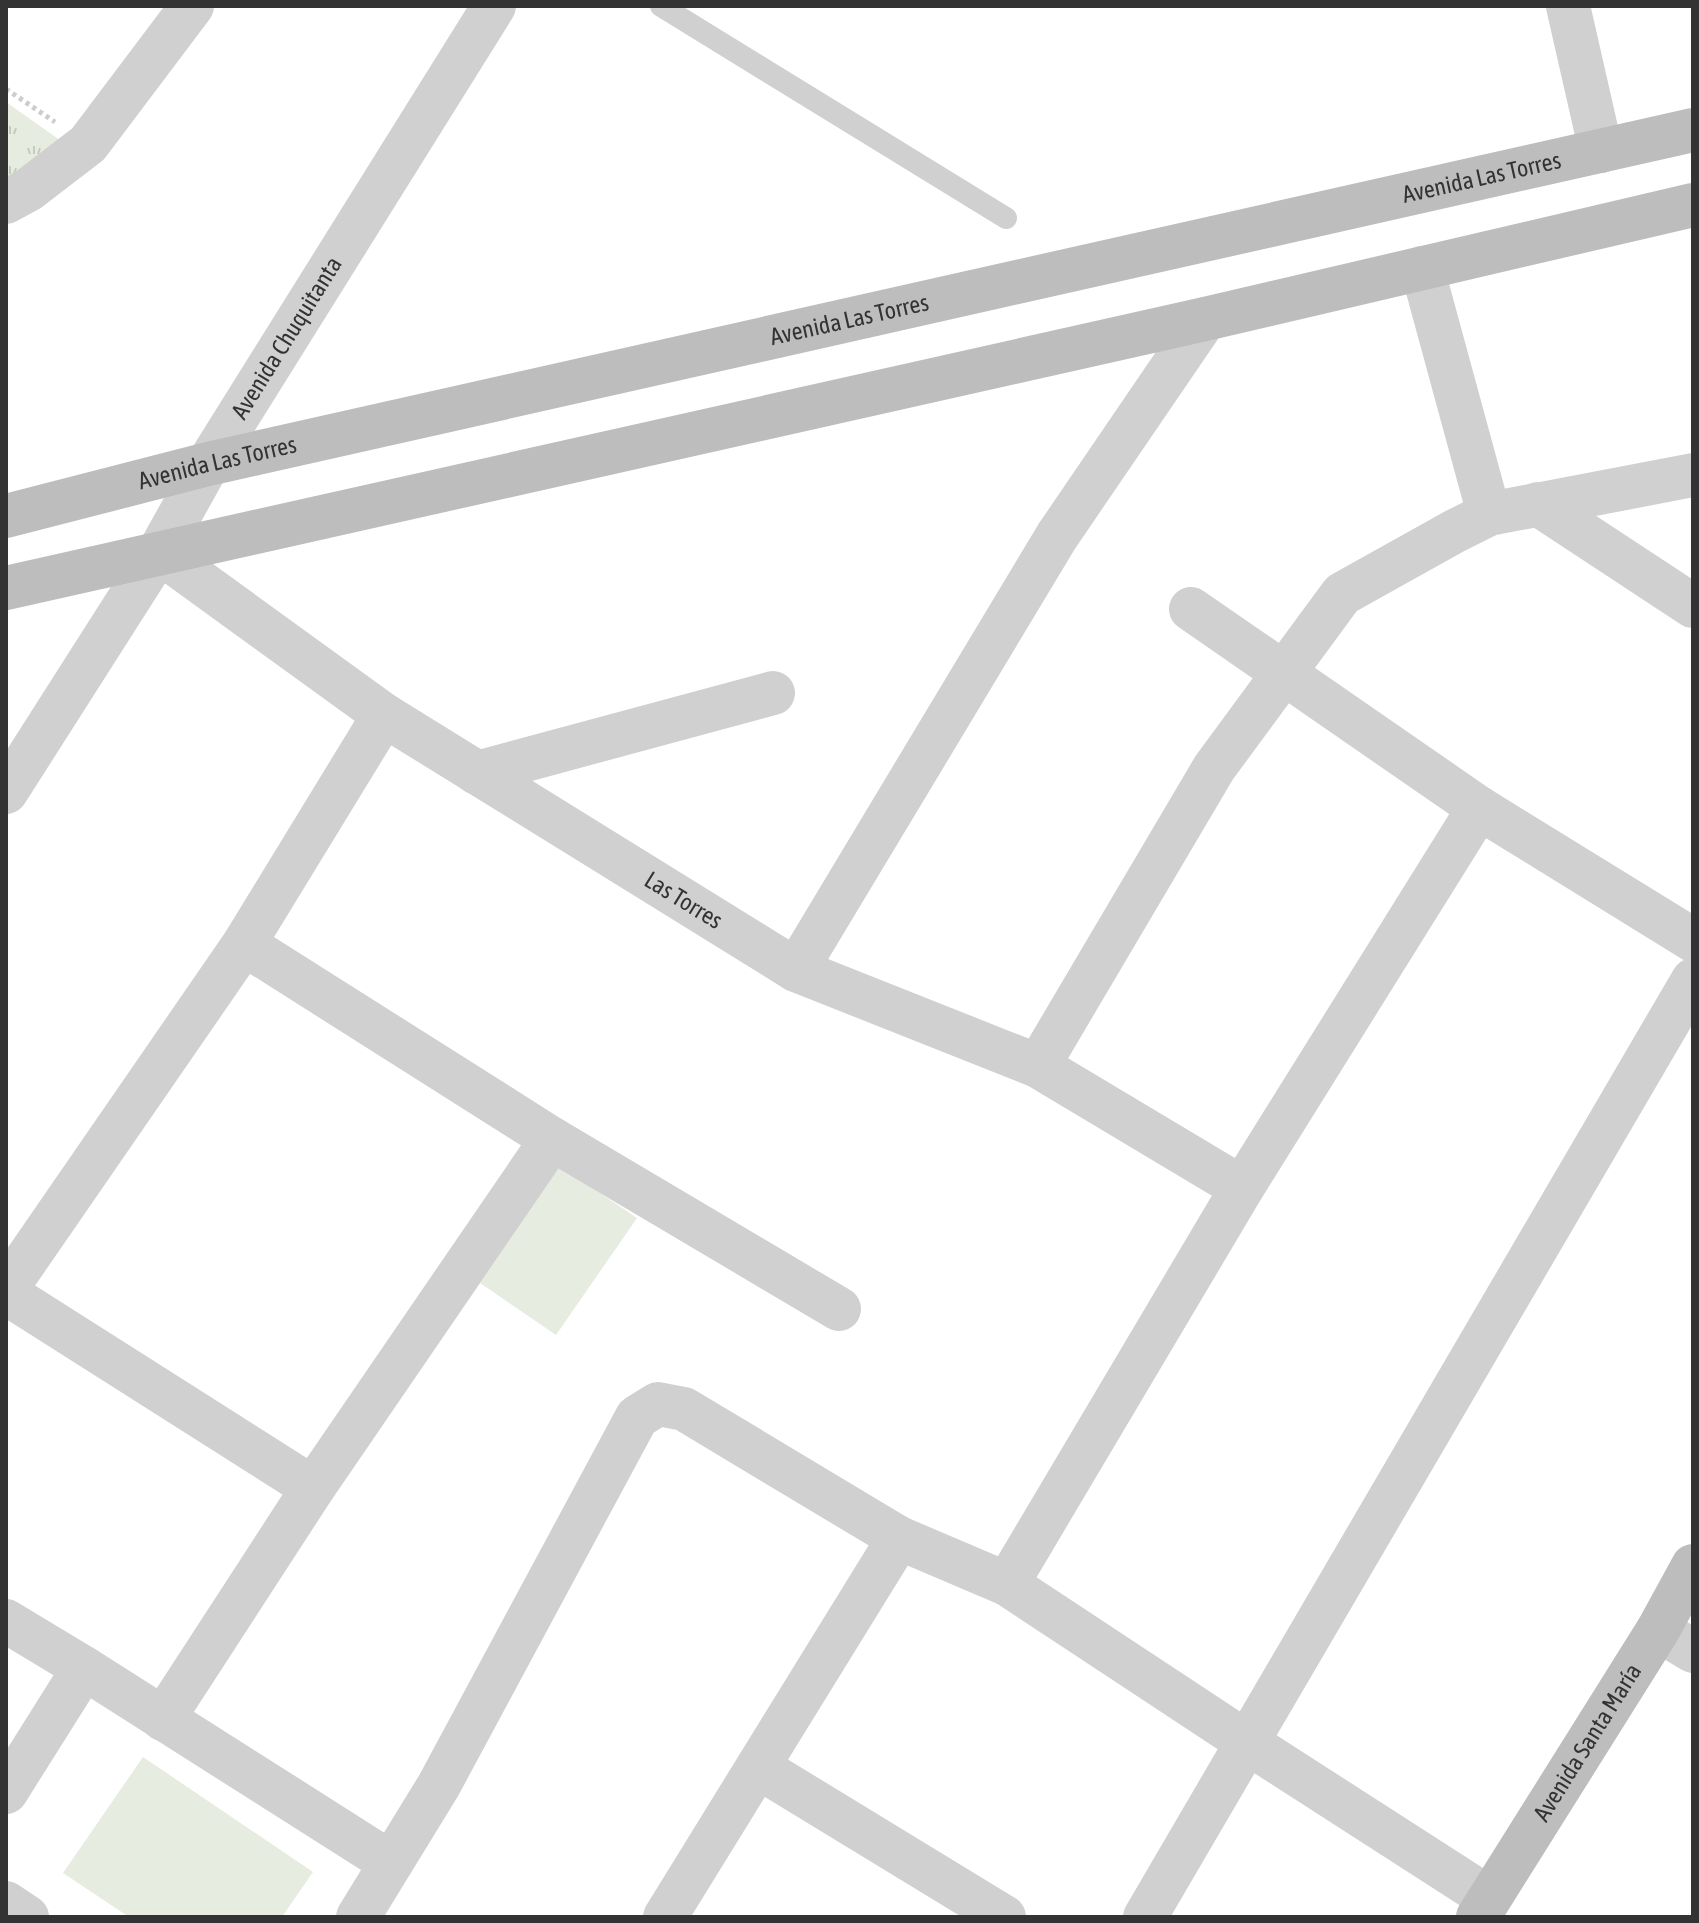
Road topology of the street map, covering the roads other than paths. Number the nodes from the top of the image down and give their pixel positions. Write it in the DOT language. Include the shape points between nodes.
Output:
graph roads {
  1 [pos="192,6"];
  2 [pos="661,6"];
  3 [pos="1568,6"];
  4 [pos="487,8"];
  5 [pos="1693,130"];
  6 [pos="1601,151"];
  7 [pos="6,202"];
  8 [pos="1693,205"];
  9 [pos="1006,218"];
  10 [pos="1422,268"];
  11 [pos="1205,319"];
  12 [pos="208,464"];
  13 [pos="1693,475"];
  14 [pos="1538,504"];
  15 [pos="1489,514"];
  16 [pos="6,516"];
  17 [pos="159,552"];
  18 [pos="6,588"];
  19 [pos="1693,606"];
  20 [pos="1191,609"];
  21 [pos="1283,673"];
  22 [pos="773,693"];
  23 [pos="384,715"];
  24 [pos="477,773"];
  25 [pos="6,792"];
  26 [pos="1479,808"];
  27 [pos="1693,940"];
  28 [pos="244,944"];
  29 [pos="796,970"];
  30 [pos="1693,980"];
  31 [pos="1038,1066"];
  32 [pos="552,1139"];
  33 [pos="1242,1188"];
  34 [pos="6,1291"];
  35 [pos="839,1309"];
  36 [pos="313,1488"];
  37 [pos="899,1538"];
  38 [pos="1693,1566"];
  39 [pos="1007,1584"];
  40 [pos="6,1621"];
  41 [pos="1675,1641"];
  42 [pos="84,1668"];
  43 [pos="163,1719"];
  44 [pos="1248,1743"];
  45 [pos="758,1767"];
  46 [pos="6,1792"];
  47 [pos="391,1863"];
  48 [pos="6,1903"];
  49 [pos="1484,1908"];
  50 [pos="27,1917"];
  51 [pos="358,1917"];
  52 [pos="665,1917"];
  53 [pos="1004,1917"];
  54 [pos="1145,1917"];
  1 -- 7 [label="street" via="88,144"];
  2 -- 9 [label="lane"];
  3 -- 6 [label="street"];
  4 -- 12 [label="street, Avenida Chuquitanta"];
  5 -- 6 [label="street, Avenida Las Torres"];
  6 -- 12 [label="street, Avenida Las Torres"];
  8 -- 10 [label="street"];
  10 -- 11 [label="street"];
  10 -- 15 [label="street"];
  11 -- 17 [label="street"];
  11 -- 29 [label="street" via="1057,536"];
  12 -- 16 [label="street, Avenida Las Torres"];
  12 -- 17 [label="street, Avenida Chuquitanta"];
  13 -- 14 [label="street"];
  14 -- 15 [label="street"];
  14 -- 19 [label="street"];
  15 -- 21 [label="street" via="1342,594"];
  17 -- 18 [label="street"];
  17 -- 23 [label="street, Las Torres"];
  17 -- 25 [label="street, Avenida Chuquitanta"];
  20 -- 21 [label="street"];
  21 -- 26 [label="street"];
  21 -- 31 [label="street" via="1214,768"];
  22 -- 24 [label="street"];
  23 -- 24 [label="street, Las Torres"];
  23 -- 28 [label="street"];
  24 -- 29 [label="street, Las Torres"];
  26 -- 27 [label="street"];
  26 -- 33 [label="street"];
  28 -- 32 [label="street"];
  28 -- 34 [label="street"];
  29 -- 31 [label="street, Las Torres"];
  30 -- 44 [label="street"];
  31 -- 33 [label="street, Las Torres"];
  32 -- 35 [label="street"];
  32 -- 36 [label="street"];
  33 -- 39 [label="street"];
  34 -- 36 [label="street"];
  36 -- 43 [label="street"];
  37 -- 39 [label="street"];
  37 -- 45 [label="street"];
  37 -- 47 [label="street" via="684,1409 658,1404 637,1417 439,1785"];
  38 -- 41 [label="street, Avenida Santa María"];
  39 -- 44 [label="street"];
  40 -- 42 [label="street"];
  41 -- 49 [label="street, Avenida Santa María"];
  42 -- 43 [label="street"];
  42 -- 46 [label="street"];
  43 -- 47 [label="street"];
  44 -- 49 [label="street"];
  44 -- 54 [label="street"];
  45 -- 52 [label="street"];
  45 -- 53 [label="street"];
  47 -- 51 [label="street"];
  48 -- 50 [label="street"];
}
